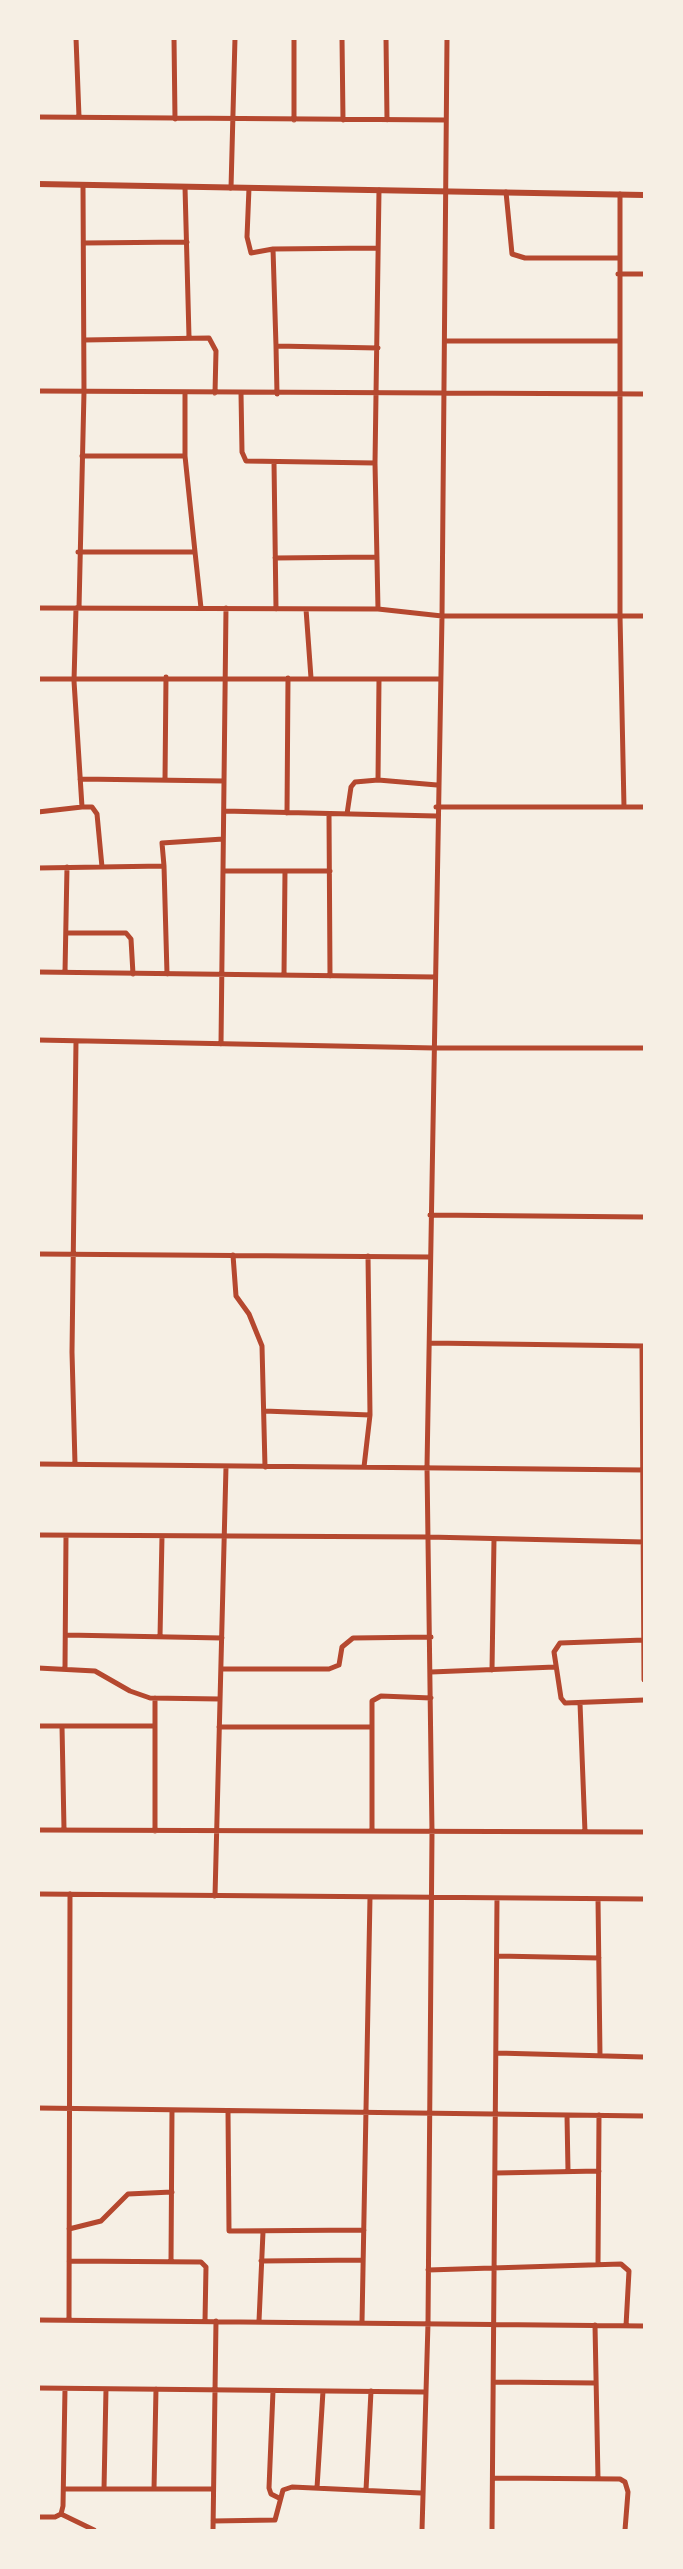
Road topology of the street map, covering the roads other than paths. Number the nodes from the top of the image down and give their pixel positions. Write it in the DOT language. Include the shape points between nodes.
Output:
graph roads {
  1 [pos="76,38"];
  2 [pos="174,38"];
  3 [pos="235,38"];
  4 [pos="294,38"];
  5 [pos="342,38"];
  6 [pos="386,38"];
  7 [pos="447,38"];
  8 [pos="38,117"];
  9 [pos="79,117"];
  10 [pos="176,119"];
  11 [pos="233,120"];
  12 [pos="294,120"];
  13 [pos="343,120"];
  14 [pos="387,120"];
  15 [pos="446,120"];
  16 [pos="38,184"];
  17 [pos="83,185"];
  18 [pos="185,187"];
  19 [pos="232,188"];
  20 [pos="249,188"];
  21 [pos="379,190"];
  22 [pos="446,191"];
  23 [pos="506,192"];
  24 [pos="620,194"];
  25 [pos="645,194"];
  26 [pos="187,242"];
  27 [pos="83,243"];
  28 [pos="376,248"];
  29 [pos="273,249"];
  30 [pos="619,258"];
  31 [pos="618,274"];
  32 [pos="645,274"];
  33 [pos="189,337"];
  34 [pos="84,340"];
  35 [pos="445,341"];
  36 [pos="619,341"];
  37 [pos="276,346"];
  38 [pos="378,348"];
  39 [pos="38,391"];
  40 [pos="84,392"];
  41 [pos="185,393"];
  42 [pos="215,393"];
  43 [pos="241,393"];
  44 [pos="620,393"];
  45 [pos="277,394"];
  46 [pos="645,394"];
  47 [pos="378,395"];
  48 [pos="444,396"];
  49 [pos="82,456"];
  50 [pos="186,456"];
  51 [pos="274,462"];
  52 [pos="375,463"];
  53 [pos="78,552"];
  54 [pos="195,552"];
  55 [pos="377,557"];
  56 [pos="275,558"];
  57 [pos="38,608"];
  58 [pos="77,608"];
  59 [pos="201,608"];
  60 [pos="226,608"];
  61 [pos="276,609"];
  62 [pos="306,609"];
  63 [pos="378,609"];
  64 [pos="442,616"];
  65 [pos="620,616"];
  66 [pos="645,616"];
  67 [pos="166,677"];
  68 [pos="225,677"];
  69 [pos="288,678"];
  70 [pos="311,678"];
  71 [pos="38,679"];
  72 [pos="379,679"];
  73 [pos="440,679"];
  74 [pos="74,681"];
  75 [pos="80,779"];
  76 [pos="164,780"];
  77 [pos="224,780"];
  78 [pos="378,780"];
  79 [pos="437,785"];
  80 [pos="82,807"];
  81 [pos="436,807"];
  82 [pos="624,807"];
  83 [pos="645,807"];
  84 [pos="223,811"];
  85 [pos="38,812"];
  86 [pos="287,813"];
  87 [pos="330,814"];
  88 [pos="347,814"];
  89 [pos="436,816"];
  90 [pos="223,839"];
  91 [pos="164,866"];
  92 [pos="67,867"];
  93 [pos="102,867"];
  94 [pos="38,868"];
  95 [pos="223,871"];
  96 [pos="285,871"];
  97 [pos="330,871"];
  98 [pos="66,933"];
  99 [pos="38,972"];
  100 [pos="65,972"];
  101 [pos="133,974"];
  102 [pos="166,974"];
  103 [pos="222,975"];
  104 [pos="284,975"];
  105 [pos="330,976"];
  106 [pos="435,977"];
  107 [pos="38,1040"];
  108 [pos="76,1041"];
  109 [pos="221,1044"];
  110 [pos="435,1048"];
  111 [pos="645,1048"];
  112 [pos="430,1215"];
  113 [pos="645,1217"];
  114 [pos="38,1254"];
  115 [pos="75,1254"];
  116 [pos="233,1255"];
  117 [pos="368,1256"];
  118 [pos="429,1257"];
  119 [pos="430,1343"];
  120 [pos="643,1346"];
  121 [pos="264,1411"];
  122 [pos="370,1415"];
  123 [pos="38,1464"];
  124 [pos="75,1464"];
  125 [pos="226,1466"];
  126 [pos="265,1467"];
  127 [pos="364,1467"];
  128 [pos="427,1467"];
  129 [pos="643,1470"];
  130 [pos="38,1535"];
  131 [pos="66,1535"];
  132 [pos="162,1536"];
  133 [pos="224,1536"];
  134 [pos="428,1537"];
  135 [pos="494,1539"];
  136 [pos="644,1542"];
  137 [pos="66,1635"];
  138 [pos="160,1637"];
  139 [pos="431,1637"];
  140 [pos="222,1638"];
  141 [pos="644,1640"];
  142 [pos="555,1667"];
  143 [pos="38,1668"];
  144 [pos="65,1668"];
  145 [pos="221,1670"];
  146 [pos="492,1670"];
  147 [pos="432,1672"];
  148 [pos="644,1672"];
  149 [pos="645,1680"];
  150 [pos="155,1698"];
  151 [pos="432,1698"];
  152 [pos="220,1699"];
  153 [pos="645,1700"];
  154 [pos="580,1703"];
  155 [pos="38,1726"];
  156 [pos="62,1726"];
  157 [pos="155,1726"];
  158 [pos="219,1727"];
  159 [pos="371,1727"];
  160 [pos="64,1829"];
  161 [pos="38,1830"];
  162 [pos="156,1830"];
  163 [pos="217,1831"];
  164 [pos="372,1831"];
  165 [pos="432,1832"];
  166 [pos="585,1832"];
  167 [pos="645,1832"];
  168 [pos="38,1895"];
  169 [pos="70,1895"];
  170 [pos="215,1896"];
  171 [pos="370,1897"];
  172 [pos="431,1898"];
  173 [pos="497,1898"];
  174 [pos="598,1899"];
  175 [pos="645,1899"];
  176 [pos="497,1956"];
  177 [pos="599,1958"];
  178 [pos="497,2053"];
  179 [pos="600,2056"];
  180 [pos="645,2057"];
  181 [pos="38,2108"];
  182 [pos="69,2109"];
  183 [pos="172,2110"];
  184 [pos="228,2111"];
  185 [pos="366,2112"];
  186 [pos="429,2113"];
  187 [pos="496,2114"];
  188 [pos="567,2115"];
  189 [pos="599,2115"];
  190 [pos="645,2116"];
  191 [pos="568,2171"];
  192 [pos="599,2171"];
  193 [pos="496,2174"];
  194 [pos="172,2192"];
  195 [pos="69,2229"];
  196 [pos="364,2230"];
  197 [pos="263,2232"];
  198 [pos="363,2260"];
  199 [pos="69,2261"];
  200 [pos="261,2261"];
  201 [pos="172,2262"];
  202 [pos="598,2264"];
  203 [pos="496,2266"];
  204 [pos="428,2270"];
  205 [pos="38,2319"];
  206 [pos="69,2320"];
  207 [pos="205,2321"];
  208 [pos="216,2321"];
  209 [pos="259,2321"];
  210 [pos="362,2322"];
  211 [pos="428,2323"];
  212 [pos="495,2324"];
  213 [pos="595,2326"];
  214 [pos="626,2326"];
  215 [pos="645,2326"];
  216 [pos="495,2382"];
  217 [pos="596,2383"];
  218 [pos="38,2388"];
  219 [pos="65,2389"];
  220 [pos="106,2389"];
  221 [pos="156,2389"];
  222 [pos="215,2390"];
  223 [pos="273,2391"];
  224 [pos="323,2391"];
  225 [pos="372,2391"];
  226 [pos="425,2392"];
  227 [pos="494,2479"];
  228 [pos="598,2479"];
  229 [pos="317,2488"];
  230 [pos="64,2489"];
  231 [pos="104,2489"];
  232 [pos="154,2489"];
  233 [pos="214,2489"];
  234 [pos="366,2490"];
  235 [pos="421,2493"];
  236 [pos="279,2498"];
  237 [pos="61,2514"];
  238 [pos="38,2517"];
  239 [pos="213,2521"];
  240 [pos="94,2530"];
  241 [pos="213,2530"];
  242 [pos="422,2530"];
  243 [pos="492,2530"];
  244 [pos="625,2530"];
  1 -- 9 [label="street"];
  2 -- 10 [label="street"];
  3 -- 11 [label="street"];
  4 -- 12 [label="street"];
  5 -- 13 [label="street"];
  6 -- 14 [label="street"];
  7 -- 15 [label="street"];
  8 -- 9 [label="street"];
  9 -- 10 [label="street"];
  10 -- 11 [label="street"];
  11 -- 12 [label="street"];
  11 -- 19 [label="street"];
  12 -- 13 [label="street"];
  13 -- 14 [label="street"];
  14 -- 15 [label="street"];
  15 -- 22 [label="street"];
  16 -- 17 [label="street"];
  17 -- 18 [label="street"];
  17 -- 27 [label="street"];
  18 -- 19 [label="street"];
  18 -- 26 [label="street"];
  19 -- 20 [label="street"];
  20 -- 21 [label="street"];
  20 -- 29 [label="street" via="247,237 251,253"];
  21 -- 22 [label="street"];
  21 -- 28 [label="street"];
  22 -- 23 [label="street"];
  22 -- 35 [label="street"];
  23 -- 24 [label="street"];
  23 -- 30 [label="street" via="512,254 525,258"];
  24 -- 25 [label="street"];
  24 -- 30 [label="street"];
  26 -- 27 [label="street"];
  26 -- 33 [label="street"];
  27 -- 34 [label="street"];
  28 -- 29 [label="street"];
  28 -- 38 [label="street"];
  29 -- 37 [label="street"];
  30 -- 31 [label="street"];
  31 -- 32 [label="street"];
  31 -- 36 [label="street"];
  33 -- 34 [label="street"];
  33 -- 42 [label="street" via="209,338 215,346"];
  34 -- 40 [label="street"];
  35 -- 36 [label="street"];
  35 -- 48 [label="street"];
  36 -- 44 [label="street"];
  37 -- 38 [label="street"];
  37 -- 45 [label="street"];
  38 -- 47 [label="street"];
  39 -- 40 [label="street"];
  40 -- 41 [label="street"];
  40 -- 49 [label="street"];
  41 -- 42 [label="street"];
  41 -- 50 [label="street"];
  42 -- 43 [label="street"];
  43 -- 45 [label="street"];
  43 -- 51 [label="street" via="242,458"];
  44 -- 46 [label="street"];
  44 -- 48 [label="street"];
  44 -- 65 [label="street"];
  45 -- 47 [label="street"];
  47 -- 48 [label="street"];
  47 -- 52 [label="street"];
  48 -- 64 [label="street"];
  49 -- 50 [label="street"];
  49 -- 53 [label="street"];
  50 -- 54 [label="street"];
  51 -- 52 [label="street"];
  51 -- 56 [label="street"];
  52 -- 55 [label="street"];
  53 -- 54 [label="street"];
  53 -- 58 [label="street"];
  54 -- 59 [label="street"];
  55 -- 56 [label="street"];
  55 -- 63 [label="street"];
  56 -- 61 [label="street"];
  57 -- 58 [label="street"];
  58 -- 59 [label="street"];
  58 -- 74 [label="street"];
  59 -- 60 [label="street"];
  60 -- 61 [label="street"];
  60 -- 68 [label="street"];
  61 -- 62 [label="street"];
  62 -- 63 [label="street"];
  62 -- 70 [label="street"];
  63 -- 64 [label="street"];
  64 -- 65 [label="street"];
  64 -- 73 [label="street"];
  65 -- 66 [label="street"];
  65 -- 82 [label="street"];
  67 -- 68 [label="street"];
  67 -- 74 [label="street"];
  67 -- 76 [label="street"];
  68 -- 69 [label="street"];
  68 -- 77 [label="street"];
  69 -- 70 [label="street"];
  69 -- 86 [label="street"];
  70 -- 72 [label="street"];
  71 -- 74 [label="street"];
  72 -- 73 [label="street"];
  72 -- 78 [label="street"];
  73 -- 79 [label="street"];
  74 -- 75 [label="street"];
  75 -- 76 [label="street"];
  75 -- 80 [label="street"];
  76 -- 77 [label="street"];
  77 -- 84 [label="street"];
  78 -- 79 [label="street"];
  78 -- 88 [label="street" via="352,783"];
  79 -- 81 [label="street"];
  80 -- 85 [label="street"];
  80 -- 93 [label="street" via="92,807 97,814"];
  81 -- 82 [label="street"];
  81 -- 89 [label="street"];
  82 -- 83 [label="street"];
  84 -- 86 [label="street"];
  84 -- 90 [label="street"];
  86 -- 87 [label="street"];
  87 -- 88 [label="street"];
  87 -- 97 [label="street"];
  88 -- 89 [label="street"];
  89 -- 106 [label="street"];
  90 -- 91 [label="street" via="162,843"];
  90 -- 95 [label="street"];
  91 -- 93 [label="street"];
  91 -- 102 [label="street"];
  92 -- 93 [label="street"];
  92 -- 94 [label="street"];
  92 -- 98 [label="street"];
  95 -- 96 [label="street"];
  95 -- 103 [label="street"];
  96 -- 97 [label="street"];
  96 -- 104 [label="street"];
  97 -- 105 [label="street"];
  98 -- 100 [label="street"];
  98 -- 101 [label="street" via="126,933 131,939"];
  99 -- 100 [label="street"];
  100 -- 101 [label="street"];
  101 -- 102 [label="street"];
  102 -- 103 [label="street"];
  103 -- 104 [label="street"];
  103 -- 109 [label="street"];
  104 -- 105 [label="street"];
  105 -- 106 [label="street"];
  106 -- 110 [label="street"];
  107 -- 108 [label="street"];
  108 -- 109 [label="street"];
  108 -- 115 [label="street"];
  109 -- 110 [label="street"];
  110 -- 111 [label="street"];
  110 -- 112 [label="street"];
  112 -- 113 [label="street"];
  112 -- 118 [label="street"];
  114 -- 115 [label="street"];
  115 -- 116 [label="street"];
  115 -- 124 [label="street"];
  116 -- 117 [label="street"];
  116 -- 121 [label="street" via="236,1296 262,1346"];
  117 -- 118 [label="street"];
  117 -- 122 [label="street"];
  118 -- 119 [label="street"];
  119 -- 120 [label="street"];
  119 -- 128 [label="street"];
  120 -- 129 [label="street"];
  121 -- 122 [label="street"];
  121 -- 126 [label="street"];
  122 -- 127 [label="street"];
  123 -- 124 [label="street"];
  124 -- 125 [label="street"];
  125 -- 126 [label="street"];
  125 -- 133 [label="street"];
  126 -- 127 [label="street"];
  127 -- 128 [label="street"];
  128 -- 129 [label="street"];
  128 -- 134 [label="street"];
  129 -- 136 [label="street"];
  130 -- 131 [label="street"];
  131 -- 132 [label="street"];
  131 -- 137 [label="street"];
  132 -- 133 [label="street"];
  132 -- 138 [label="street"];
  133 -- 134 [label="street"];
  133 -- 140 [label="street"];
  134 -- 135 [label="street"];
  134 -- 139 [label="street"];
  135 -- 136 [label="street"];
  135 -- 146 [label="street"];
  136 -- 141 [label="street"];
  137 -- 138 [label="street"];
  137 -- 144 [label="street"];
  138 -- 140 [label="street"];
  139 -- 145 [label="street" via="353,1638 342,1647 339,1665 329,1669"];
  139 -- 147 [label="street"];
  140 -- 145 [label="street"];
  141 -- 142 [label="street" via="560,1643 554,1652"];
  141 -- 148 [label="street"];
  142 -- 146 [label="street"];
  142 -- 154 [label="street" via="563,1701"];
  143 -- 144 [label="street"];
  144 -- 150 [label="street" via="95,1671 139,1696"];
  145 -- 152 [label="street"];
  146 -- 147 [label="street"];
  147 -- 151 [label="street"];
  148 -- 149 [label="street"];
  150 -- 152 [label="street"];
  150 -- 157 [label="street"];
  151 -- 159 [label="street" via="375,1698 370,1705"];
  151 -- 165 [label="street"];
  152 -- 158 [label="street"];
  153 -- 154 [label="street"];
  154 -- 166 [label="street"];
  155 -- 156 [label="street"];
  156 -- 157 [label="street"];
  156 -- 160 [label="street"];
  157 -- 162 [label="street"];
  158 -- 159 [label="street"];
  158 -- 163 [label="street"];
  159 -- 164 [label="street"];
  160 -- 161 [label="street"];
  160 -- 162 [label="street"];
  162 -- 163 [label="street"];
  163 -- 164 [label="street"];
  163 -- 170 [label="street"];
  164 -- 165 [label="street"];
  165 -- 166 [label="street"];
  165 -- 172 [label="street"];
  166 -- 167 [label="street"];
  168 -- 169 [label="street"];
  169 -- 170 [label="street"];
  169 -- 182 [label="street"];
  170 -- 171 [label="street"];
  171 -- 172 [label="street"];
  171 -- 185 [label="street"];
  172 -- 173 [label="street"];
  172 -- 186 [label="street"];
  173 -- 174 [label="street"];
  173 -- 176 [label="street"];
  174 -- 175 [label="street"];
  174 -- 177 [label="street"];
  176 -- 177 [label="street"];
  176 -- 178 [label="street"];
  177 -- 179 [label="street"];
  178 -- 179 [label="street"];
  178 -- 187 [label="street"];
  179 -- 180 [label="street"];
  181 -- 182 [label="street"];
  182 -- 183 [label="street"];
  182 -- 195 [label="street"];
  183 -- 184 [label="street"];
  183 -- 194 [label="street"];
  184 -- 185 [label="street"];
  184 -- 197 [label="street" via="228,2228 232,2232"];
  185 -- 186 [label="street"];
  185 -- 196 [label="street"];
  186 -- 187 [label="street"];
  186 -- 204 [label="street"];
  187 -- 188 [label="street"];
  187 -- 193 [label="street"];
  188 -- 189 [label="street"];
  188 -- 191 [label="street"];
  189 -- 190 [label="street"];
  189 -- 192 [label="street"];
  191 -- 192 [label="street"];
  191 -- 193 [label="street"];
  192 -- 202 [label="street"];
  193 -- 203 [label="street"];
  194 -- 195 [label="street" via="128,2194 101,2221"];
  194 -- 201 [label="street"];
  195 -- 199 [label="street"];
  196 -- 197 [label="street"];
  196 -- 198 [label="street"];
  197 -- 200 [label="street"];
  198 -- 200 [label="street"];
  198 -- 210 [label="street"];
  199 -- 201 [label="street"];
  199 -- 206 [label="street"];
  200 -- 209 [label="street"];
  201 -- 207 [label="street" via="204,2264"];
  202 -- 203 [label="street"];
  202 -- 214 [label="street" via="621,2264 629,2271"];
  203 -- 204 [label="street"];
  203 -- 212 [label="street"];
  204 -- 211 [label="street"];
  205 -- 206 [label="street"];
  206 -- 207 [label="street"];
  207 -- 208 [label="street"];
  208 -- 209 [label="street"];
  208 -- 222 [label="street"];
  209 -- 210 [label="street"];
  210 -- 211 [label="street"];
  211 -- 212 [label="street"];
  211 -- 226 [label="street"];
  212 -- 213 [label="street"];
  212 -- 216 [label="street"];
  213 -- 214 [label="street"];
  213 -- 217 [label="street"];
  214 -- 215 [label="street"];
  216 -- 217 [label="street"];
  216 -- 227 [label="street"];
  217 -- 228 [label="street"];
  218 -- 219 [label="street"];
  219 -- 220 [label="street"];
  219 -- 230 [label="street"];
  220 -- 221 [label="street"];
  220 -- 231 [label="street"];
  221 -- 222 [label="street"];
  221 -- 232 [label="street"];
  222 -- 223 [label="street"];
  222 -- 233 [label="street"];
  223 -- 224 [label="street"];
  223 -- 236 [label="street" via="269,2488"];
  224 -- 225 [label="street"];
  224 -- 229 [label="street"];
  225 -- 226 [label="street"];
  225 -- 234 [label="street"];
  226 -- 235 [label="street"];
  227 -- 228 [label="street"];
  227 -- 243 [label="street"];
  228 -- 244 [label="street" via="625,2482"];
  229 -- 234 [label="street"];
  229 -- 236 [label="street" via="292,2487 283,2490"];
  230 -- 231 [label="street"];
  230 -- 237 [label="street"];
  231 -- 232 [label="street"];
  232 -- 233 [label="street"];
  233 -- 239 [label="street"];
  234 -- 235 [label="street"];
  235 -- 242 [label="street"];
  236 -- 239 [label="street" via="275,2520"];
  237 -- 238 [label="street"];
  237 -- 240 [label="street"];
  239 -- 241 [label="street"];
}
